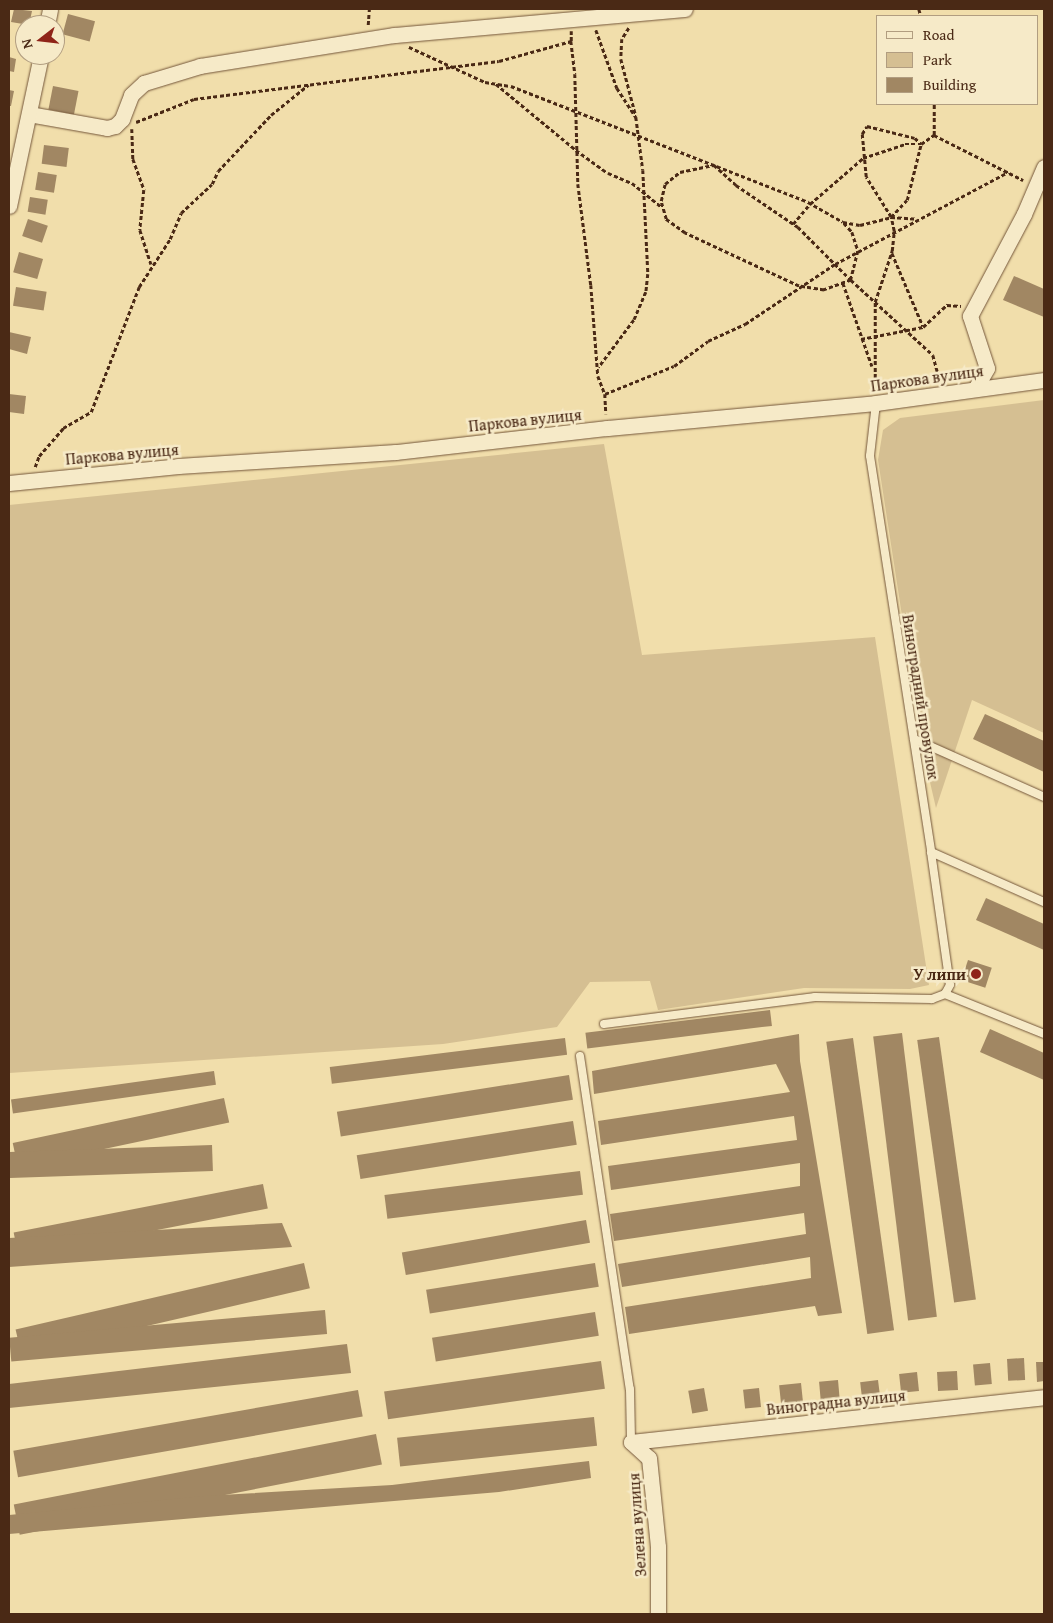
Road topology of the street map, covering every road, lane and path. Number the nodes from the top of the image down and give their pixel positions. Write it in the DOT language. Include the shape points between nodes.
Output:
graph roads {
  1 [pos="686,9"];
  2 [pos="645,13"];
  3 [pos="588,15"];
  4 [pos="572,18"];
  5 [pos="394,35"];
  6 [pos="571,41"];
  7 [pos="39,65"];
  8 [pos="447,66"];
  9 [pos="309,84"];
  10 [pos="495,84"];
  11 [pos="934,105"];
  12 [pos="29,114"];
  13 [pos="577,114"];
  14 [pos="636,116"];
  15 [pos="934,135"];
  16 [pos="638,137"];
  17 [pos="921,144"];
  18 [pos="14,146"];
  19 [pos="576,150"];
  20 [pos="863,158"];
  21 [pos="714,165"];
  22 [pos="1044,167"];
  23 [pos="1008,172"];
  24 [pos="1036,187"];
  25 [pos="644,195"];
  26 [pos="810,204"];
  27 [pos="9,206"];
  28 [pos="663,208"];
  29 [pos="891,217"];
  30 [pos="917,219"];
  31 [pos="843,222"];
  32 [pos="793,224"];
  33 [pos="894,231"];
  34 [pos="858,251"];
  35 [pos="892,251"];
  36 [pos="151,264"];
  37 [pos="835,264"];
  38 [pos="851,280"];
  39 [pos="842,283"];
  40 [pos="800,286"];
  41 [pos="875,302"];
  42 [pos="970,316"];
  43 [pos="923,326"];
  44 [pos="907,331"];
  45 [pos="875,336"];
  46 [pos="861,339"];
  47 [pos="872,367"];
  48 [pos="598,368"];
  49 [pos="1044,380"];
  50 [pos="975,389"];
  51 [pos="943,393"];
  52 [pos="605,394"];
  53 [pos="876,403"];
  54 [pos="606,428"];
  55 [pos="31,480"];
  56 [pos="9,483"];
  57 [pos="914,739"];
  58 [pos="1044,797"];
  59 [pos="932,852"];
  60 [pos="1044,902"];
  61 [pos="945,994"];
  62 [pos="604,1024"];
  63 [pos="1044,1034"];
  64 [pos="580,1056"];
  65 [pos="1044,1397"];
  66 [pos="631,1442"];
  67 [pos="658,1614"];
  1 -- 2 [label="street"];
  2 -- 3 [label="street"];
  2 -- 14 [label="path" via="629,27 622,39 621,59"];
  3 -- 4 [label="street"];
  3 -- 14 [label="path" via="617,88"];
  4 -- 5 [label="street"];
  4 -- 6 [label="path"];
  5 -- 8 [label="path" via="412,50"];
  5 -- 12 [label="street" via="200,66 171,74 144,84 131,95 122,119 107,128"];
  6 -- 8 [label="path" via="500,61"];
  6 -- 13 [label="path"];
  7 -- 12 [label="street"];
  8 -- 9 [label="path"];
  8 -- 10 [label="path"];
  9 -- 36 [label="path" via="271,116 218,171 212,184 181,213 170,239"];
  9 -- 36 [label="path" via="194,99 131,123 133,159 144,190 140,230"];
  10 -- 13 [label="path" via="511,86"];
  10 -- 19 [label="path"];
  11 -- 15 [label="path"];
  12 -- 18 [label="street"];
  13 -- 16 [label="path"];
  13 -- 19 [label="path"];
  14 -- 16 [label="path"];
  15 -- 17 [label="path"];
  15 -- 23 [label="path"];
  16 -- 21 [label="path"];
  16 -- 25 [label="path"];
  17 -- 20 [label="path" via="905,144"];
  17 -- 20 [label="path" via="915,138 867,126 862,134"];
  17 -- 29 [label="path" via="907,200"];
  18 -- 27 [label="street"];
  19 -- 25 [label="path" via="608,173 632,183"];
  19 -- 48 [label="path"];
  20 -- 26 [label="path"];
  20 -- 29 [label="path" via="873,191"];
  21 -- 26 [label="path"];
  21 -- 28 [label="path" via="680,172 665,184 661,201"];
  21 -- 32 [label="path" via="736,185"];
  22 -- 24 [label="street"];
  23 -- 24 [label="path"];
  23 -- 30 [label="path"];
  24 -- 42 [label="street"];
  25 -- 28 [label="path"];
  25 -- 48 [label="path" via="646,292 634,320"];
  26 -- 31 [label="path"];
  26 -- 32 [label="path"];
  28 -- 40 [label="path" via="666,219 685,233"];
  29 -- 30 [label="path"];
  29 -- 31 [label="path" via="860,225"];
  29 -- 33 [label="path"];
  30 -- 33 [label="path"];
  31 -- 34 [label="path" via="852,232"];
  32 -- 37 [label="path"];
  33 -- 34 [label="path"];
  33 -- 35 [label="path"];
  34 -- 37 [label="path"];
  34 -- 38 [label="path"];
  35 -- 41 [label="path"];
  35 -- 43 [label="path"];
  36 -- 55 [label="path" via="138,287 91,412 63,428 39,456"];
  37 -- 38 [label="path"];
  37 -- 40 [label="path"];
  38 -- 39 [label="path"];
  38 -- 41 [label="path"];
  39 -- 40 [label="path" via="824,290"];
  39 -- 46 [label="path"];
  40 -- 52 [label="path" via="746,324 708,340 674,366"];
  41 -- 44 [label="path"];
  41 -- 45 [label="path"];
  42 -- 43 [label="path" via="960,304 947,305"];
  42 -- 50 [label="street" via="987,368"];
  43 -- 44 [label="path"];
  44 -- 45 [label="path"];
  44 -- 51 [label="path" via="933,355"];
  45 -- 46 [label="path"];
  45 -- 47 [label="path"];
  46 -- 47 [label="path"];
  47 -- 53 [label="path"];
  48 -- 52 [label="path"];
  49 -- 50 [label="street, Паркова вулиця"];
  50 -- 51 [label="street, Паркова вулиця"];
  51 -- 53 [label="street, Паркова вулиця"];
  52 -- 54 [label="path"];
  53 -- 54 [label="street, Паркова вулиця"];
  53 -- 57 [label="lane, Виноградний провулок" via="870,456"];
  54 -- 55 [label="street, Паркова вулиця" via="396,452"];
  55 -- 56 [label="street, Паркова вулиця"];
  57 -- 58 [label="lane"];
  57 -- 59 [label="lane, Виноградний провулок"];
  59 -- 60 [label="lane"];
  59 -- 61 [label="lane, Виноградний провулок" via="950,985"];
  61 -- 62 [label="lane" via="932,999 815,998"];
  61 -- 63 [label="lane"];
  64 -- 66 [label="lane" via="630,1390"];
  65 -- 66 [label="street, Виноградна вулиця"];
  66 -- 67 [label="street, Зелена вулиця" via="649,1458 658,1547"];
}
